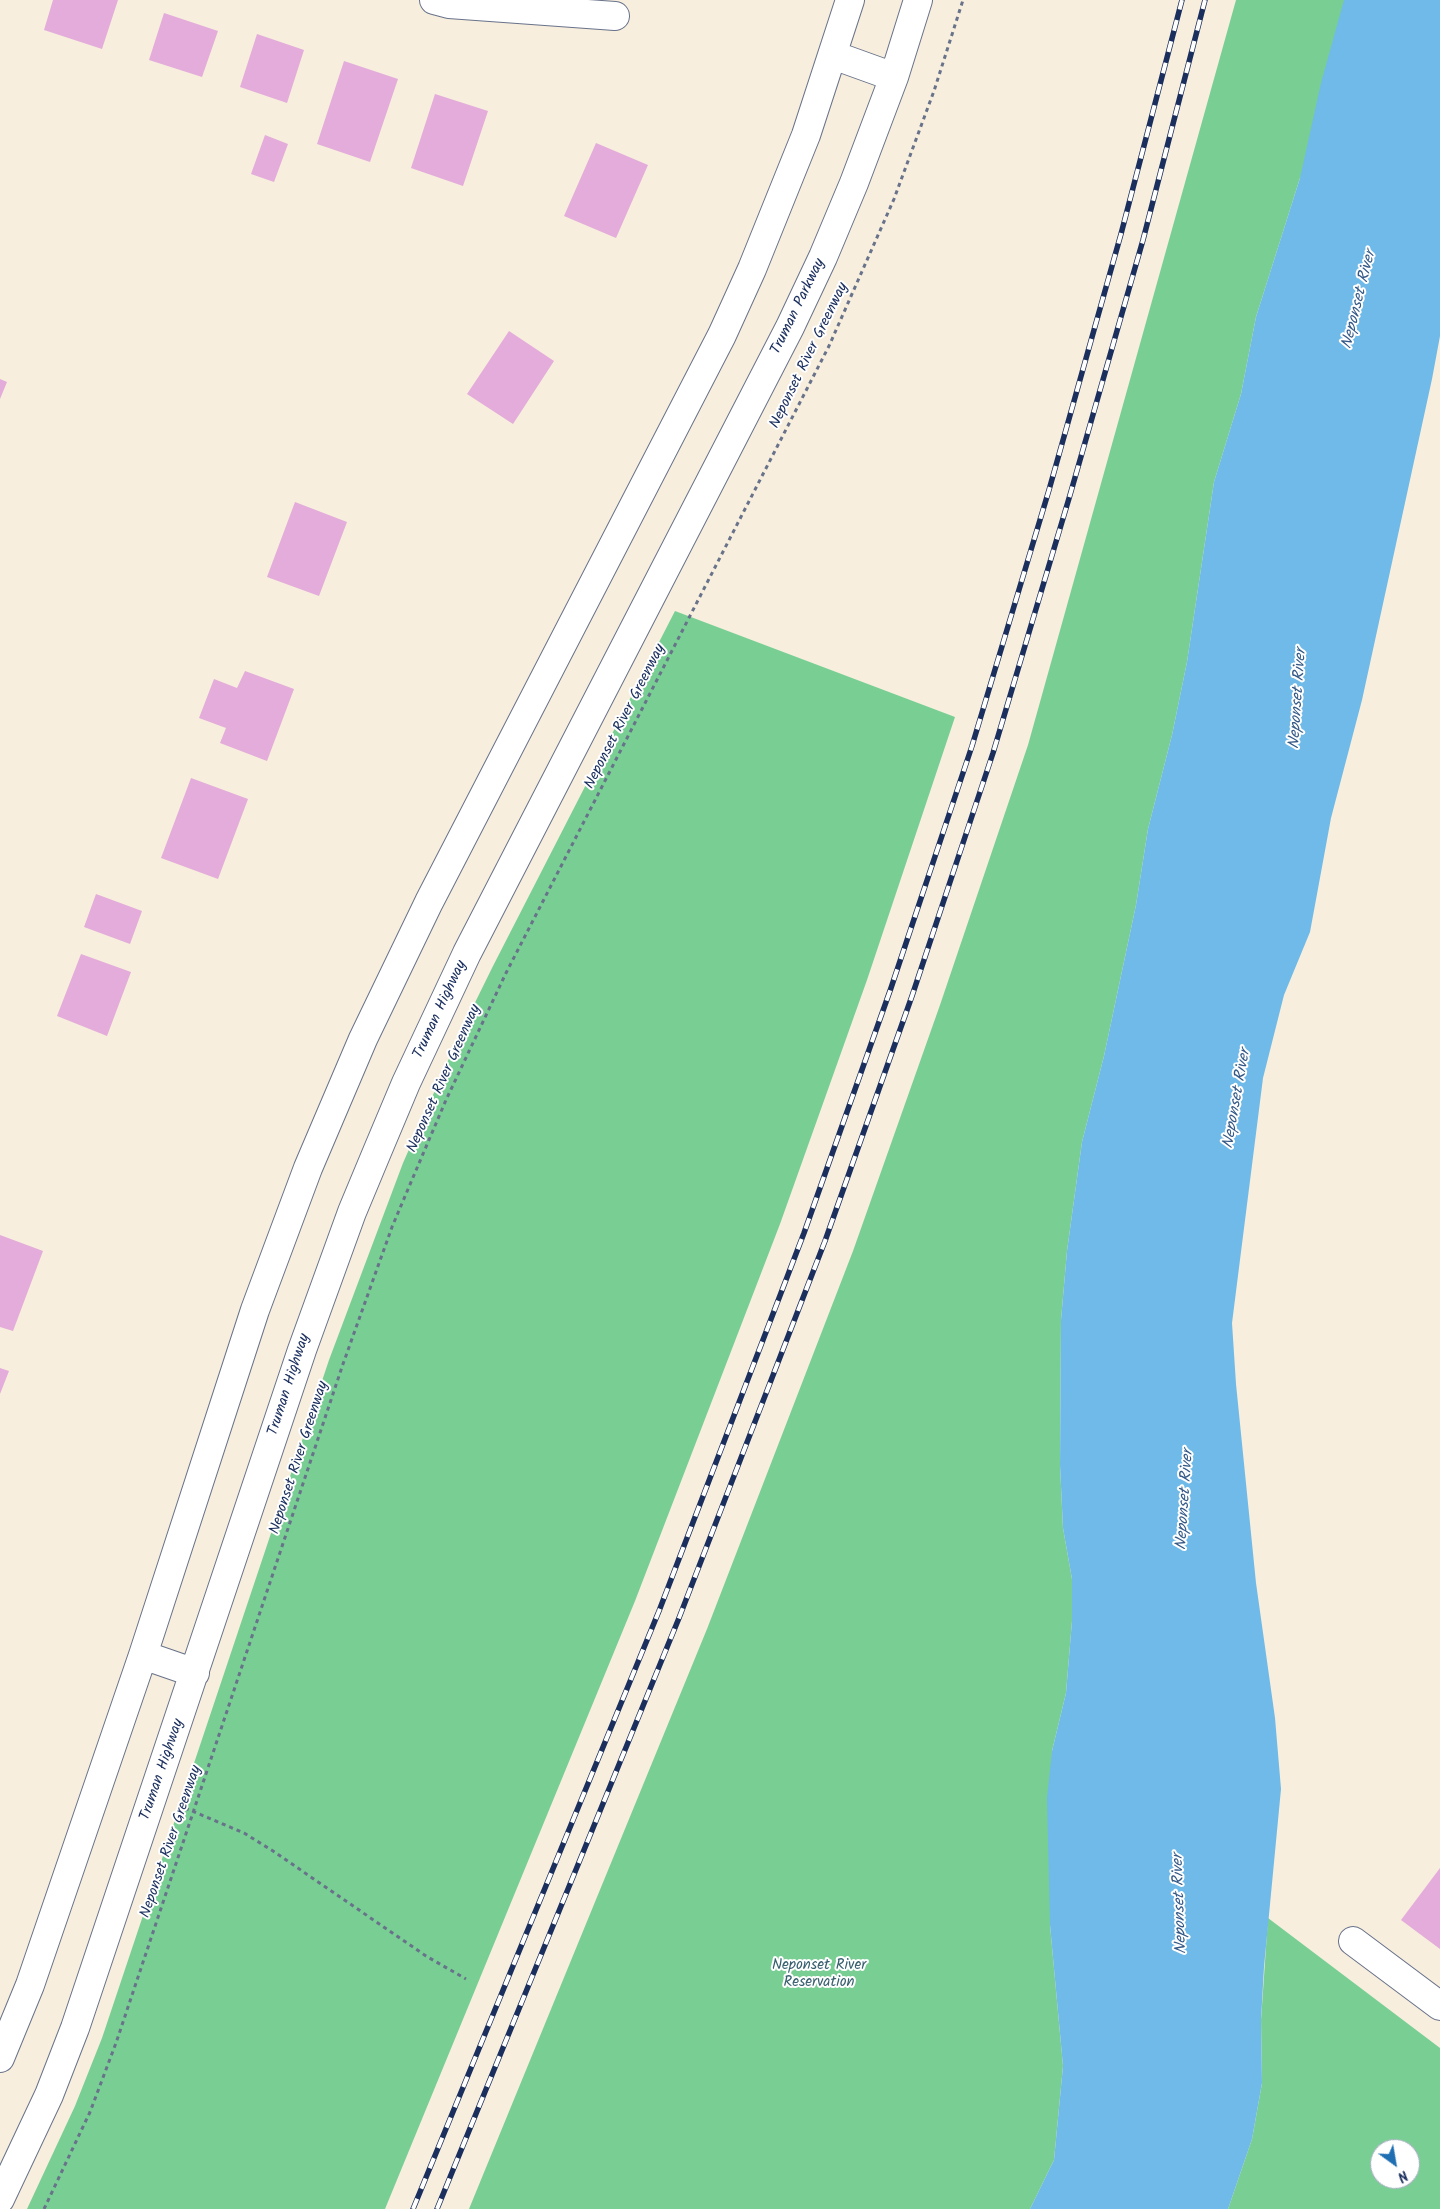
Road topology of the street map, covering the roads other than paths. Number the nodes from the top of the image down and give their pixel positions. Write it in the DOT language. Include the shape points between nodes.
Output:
graph roads {
  1 [pos="434,0"];
  2 [pos="850,0"];
  3 [pos="918,0"];
  4 [pos="615,16"];
  5 [pos="833,55"];
  6 [pos="894,77"];
  7 [pos="650,601"];
  8 [pos="143,1655"];
  9 [pos="195,1673"];
  10 [pos="1353,1941"];
  11 [pos="1440,2006"];
  12 [pos="0,2058"];
  13 [pos="0,2199"];
  1 -- 4 [label="main road" via="448,4"];
  2 -- 5 [label="main road"];
  3 -- 6 [label="main road, Truman Parkway"];
  5 -- 6 [label="main road"];
  5 -- 8 [label="main road" via="806,135 722,335 429,902 333,1107 284,1227"];
  6 -- 7 [label="main road, Truman Parkway" via="819,266"];
  7 -- 9 [label="main road, Truman Highway" via="467,953 410,1074 352,1212 302,1350"];
  8 -- 9 [label="main road"];
  8 -- 12 [label="main road" via="30,1985"];
  9 -- 13 [label="main road, Truman Highway" via="75,2028 49,2095"];
  10 -- 11 [label="main road"];
}
